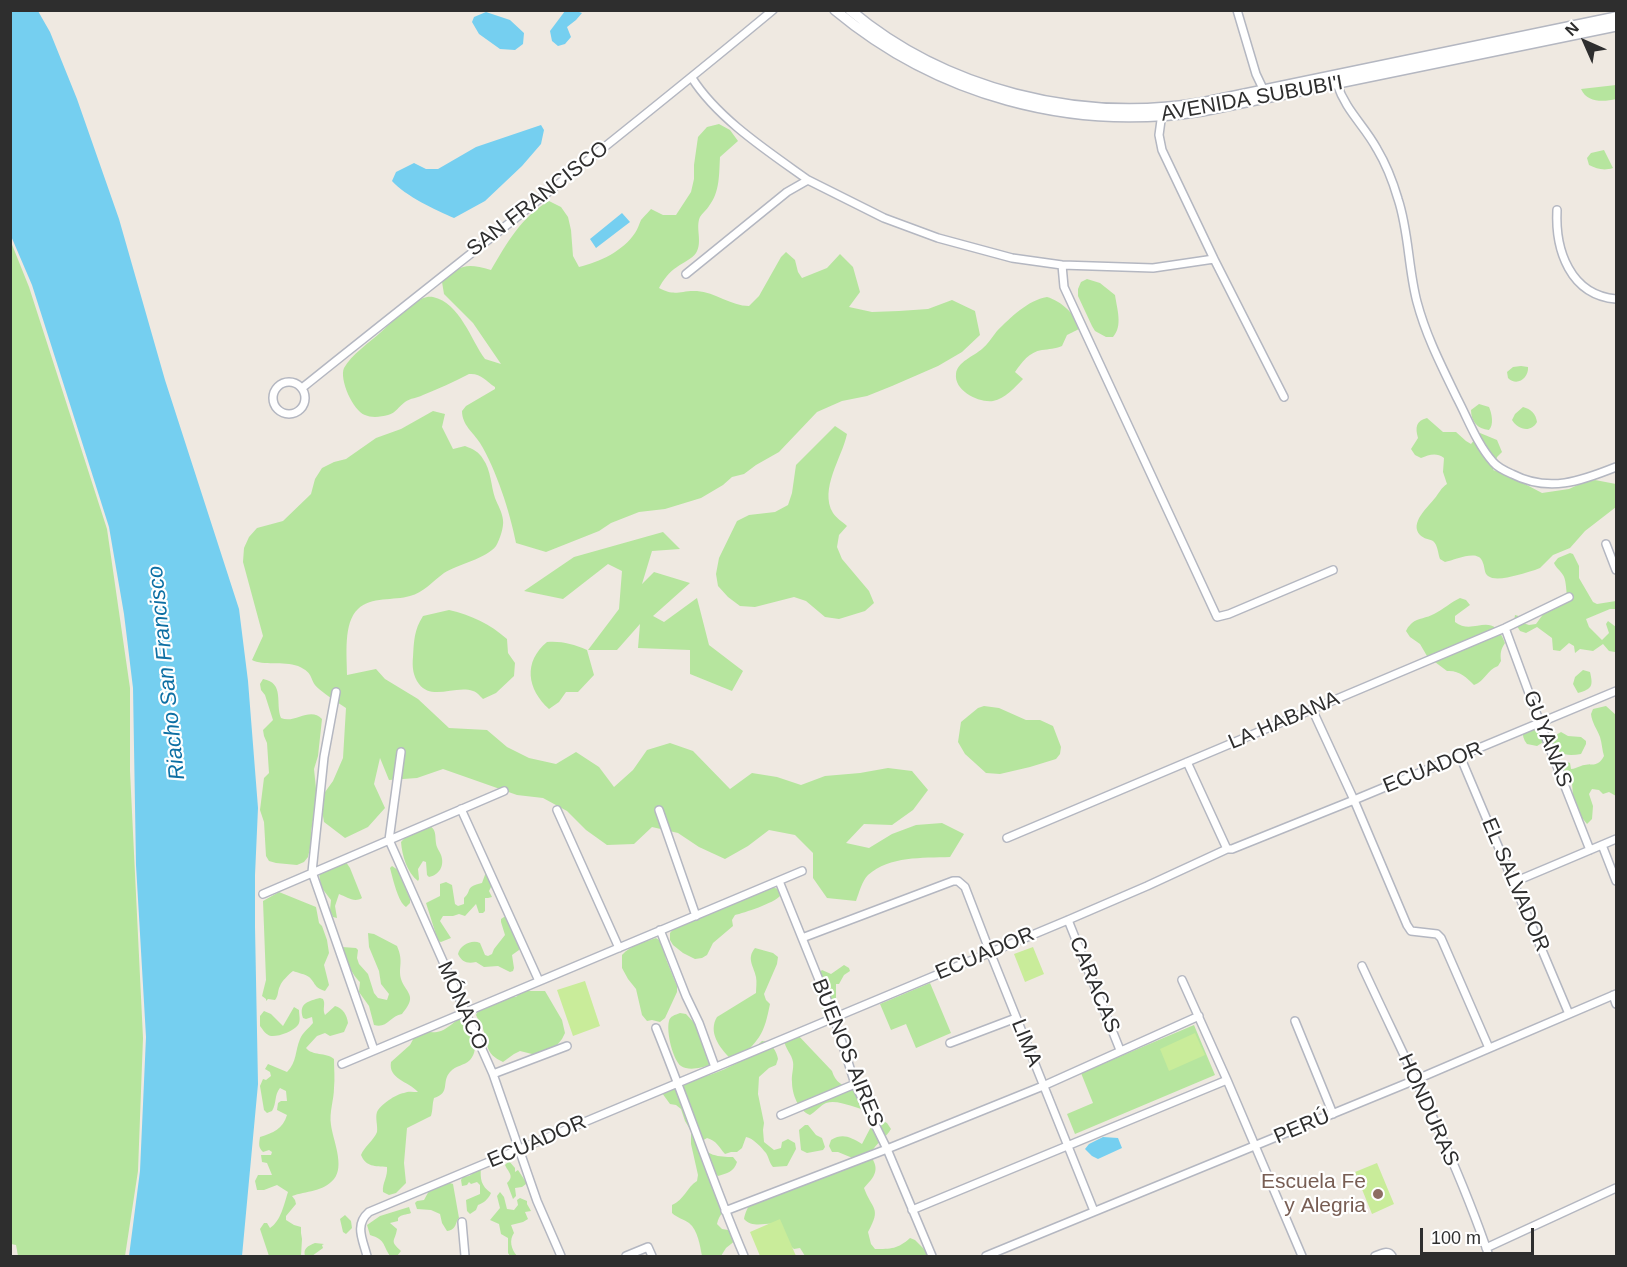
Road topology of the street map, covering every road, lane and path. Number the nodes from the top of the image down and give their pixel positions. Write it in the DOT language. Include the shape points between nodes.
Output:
graph roads {
  1 [pos="773,10"];
  2 [pos="835,10"];
  3 [pos="850,10"];
  4 [pos="1237,10"];
  5 [pos="1617,17"];
  6 [pos="1617,26"];
  7 [pos="692,78"];
  8 [pos="1336,84"];
  9 [pos="1265,94"];
  10 [pos="1162,112"];
  11 [pos="808,180"];
  12 [pos="1557,210"];
  13 [pos="1214,259"];
  14 [pos="1062,265"];
  15 [pos="686,274"];
  16 [pos="1617,299"];
  17 [pos="302,388"];
  18 [pos="1284,397"];
  19 [pos="1617,467"];
  20 [pos="1606,544"];
  21 [pos="1333,570"];
  22 [pos="1617,570"];
  23 [pos="1569,597"];
  24 [pos="1505,628"];
  25 [pos="1617,691"];
  26 [pos="336,692"];
  27 [pos="1312,710"];
  28 [pos="1540,723"];
  29 [pos="401,752"];
  30 [pos="1460,756"];
  31 [pos="1187,762"];
  32 [pos="504,791"];
  33 [pos="1354,800"];
  34 [pos="461,809"];
  35 [pos="557,810"];
  36 [pos="659,810"];
  37 [pos="1007,838"];
  38 [pos="1617,839"];
  39 [pos="388,840"];
  40 [pos="1602,845"];
  41 [pos="1227,849"];
  42 [pos="1590,850"];
  43 [pos="802,871"];
  44 [pos="312,872"];
  45 [pos="779,881"];
  46 [pos="1617,881"];
  47 [pos="1514,882"];
  48 [pos="263,894"];
  49 [pos="696,916"];
  50 [pos="1068,920"];
  51 [pos="660,930"];
  52 [pos="801,938"];
  53 [pos="619,948"];
  54 [pos="990,952"];
  55 [pos="1362,966"];
  56 [pos="1182,980"];
  57 [pos="539,981"];
  58 [pos="1615,994"];
  59 [pos="1617,1004"];
  60 [pos="465,1012"];
  61 [pos="1569,1014"];
  62 [pos="1199,1016"];
  63 [pos="834,1017"];
  64 [pos="1016,1018"];
  65 [pos="1295,1022"];
  66 [pos="656,1029"];
  67 [pos="950,1043"];
  68 [pos="567,1046"];
  69 [pos="1489,1048"];
  70 [pos="374,1050"];
  71 [pos="1120,1050"];
  72 [pos="342,1064"];
  73 [pos="715,1067"];
  74 [pos="493,1074"];
  75 [pos="1227,1080"];
  76 [pos="1415,1080"];
  77 [pos="678,1083"];
  78 [pos="855,1084"];
  79 [pos="1043,1086"];
  80 [pos="1333,1114"];
  81 [pos="781,1115"];
  82 [pos="1067,1145"];
  83 [pos="1255,1146"];
  84 [pos="887,1149"];
  85 [pos="519,1150"];
  86 [pos="1617,1188"];
  87 [pos="912,1210"];
  88 [pos="725,1211"];
  89 [pos="1094,1211"];
  90 [pos="462,1222"];
  91 [pos="1486,1248"];
  92 [pos="1391,1256"];
  93 [pos="367,1257"];
  94 [pos="465,1257"];
  95 [pos="561,1257"];
  96 [pos="626,1257"];
  97 [pos="652,1257"];
  98 [pos="744,1257"];
  99 [pos="932,1257"];
  100 [pos="986,1257"];
  101 [pos="1302,1257"];
  102 [pos="1375,1257"];
  103 [pos="1489,1257"];
  1 -- 7 [label="street, SAN FRANCISCO"];
  2 -- 10 [label="street, AVENIDA SUBUBI'I" via="905,59 983,94 1061,112 1125,118"];
  3 -- 10 [label="street, AVENIDA SUBUBI'I" via="919,56 1012,93 1088,107"];
  4 -- 9 [label="street"];
  5 -- 9 [label="street, AVENIDA SUBUBI'I"];
  6 -- 8 [label="street, AVENIDA SUBUBI'I"];
  7 -- 11 [label="street" via="710,102 742,131"];
  7 -- 17 [label="street, SAN FRANCISCO"];
  8 -- 9 [label="street, AVENIDA SUBUBI'I"];
  8 -- 19 [label="street" via="1387,170 1403,212 1412,279 1427,332 1488,455 1499,467 1533,483 1584,480"];
  9 -- 10 [label="street, AVENIDA SUBUBI'I" via="1202,111"];
  10 -- 13 [label="street" via="1162,150"];
  11 -- 14 [label="street" via="884,218 938,238 1012,258"];
  11 -- 15 [label="street" via="787,192"];
  12 -- 16 [label="street" via="1557,231 1572,276 1594,293"];
  13 -- 14 [label="street" via="1153,268"];
  13 -- 18 [label="street"];
  14 -- 21 [label="street" via="1064,287 1217,617"];
  17 -- 17 [label="street" via="289,382 276,387 272,398 276,409 285,414 300,410 305,399"];
  20 -- 22 [label="street"];
  23 -- 24 [label="street, LA HABANA"];
  24 -- 27 [label="street, LA HABANA"];
  24 -- 28 [label="street, GUYANAS"];
  25 -- 28 [label="street, ECUADOR"];
  26 -- 44 [label="street" via="324,757"];
  27 -- 31 [label="street, LA HABANA"];
  27 -- 33 [label="street"];
  28 -- 30 [label="street, ECUADOR"];
  28 -- 42 [label="street, GUYANAS"];
  29 -- 39 [label="street"];
  30 -- 33 [label="street, ECUADOR"];
  30 -- 47 [label="street, EL SALVADOR"];
  31 -- 37 [label="street, LA HABANA"];
  31 -- 41 [label="street"];
  32 -- 34 [label="street"];
  33 -- 41 [label="street, ECUADOR"];
  33 -- 69 [label="street" via="1407,926 1411,931 1441,938"];
  34 -- 39 [label="street"];
  34 -- 57 [label="street"];
  35 -- 53 [label="street"];
  36 -- 49 [label="street"];
  38 -- 40 [label="street"];
  39 -- 44 [label="street"];
  39 -- 60 [label="street, MÓNACO"];
  40 -- 42 [label="street"];
  40 -- 46 [label="street"];
  41 -- 50 [label="street, ECUADOR"];
  42 -- 47 [label="street"];
  43 -- 45 [label="street"];
  44 -- 48 [label="street"];
  44 -- 70 [label="street"];
  45 -- 49 [label="street"];
  45 -- 52 [label="street, BUENOS AIRES"];
  47 -- 61 [label="street, EL SALVADOR"];
  49 -- 51 [label="street"];
  50 -- 54 [label="street, ECUADOR"];
  50 -- 71 [label="street, CARACAS"];
  51 -- 53 [label="street"];
  51 -- 73 [label="street"];
  52 -- 54 [label="street, LIMA" via="953,880 965,887"];
  52 -- 63 [label="street, BUENOS AIRES"];
  53 -- 57 [label="street"];
  54 -- 63 [label="street, ECUADOR"];
  54 -- 64 [label="street, LIMA"];
  55 -- 76 [label="street, HONDURAS"];
  56 -- 62 [label="street"];
  57 -- 60 [label="street"];
  58 -- 59 [label="street"];
  58 -- 61 [label="street, PERÚ"];
  60 -- 70 [label="street"];
  60 -- 74 [label="street, MÓNACO"];
  61 -- 69 [label="street, PERÚ"];
  62 -- 71 [label="street"];
  62 -- 75 [label="street"];
  63 -- 73 [label="street, ECUADOR"];
  63 -- 78 [label="street, BUENOS AIRES"];
  64 -- 67 [label="street"];
  64 -- 79 [label="street, LIMA"];
  65 -- 80 [label="street"];
  66 -- 77 [label="street"];
  68 -- 74 [label="street"];
  69 -- 76 [label="street, PERÚ"];
  70 -- 72 [label="street"];
  71 -- 79 [label="street"];
  73 -- 77 [label="street, ECUADOR"];
  74 -- 85 [label="street, MÓNACO"];
  75 -- 82 [label="street"];
  75 -- 83 [label="street"];
  76 -- 80 [label="street, PERÚ"];
  76 -- 91 [label="street, HONDURAS"];
  77 -- 85 [label="street, ECUADOR"];
  77 -- 88 [label="street"];
  78 -- 81 [label="street"];
  78 -- 84 [label="street, BUENOS AIRES"];
  79 -- 82 [label="street, LIMA"];
  79 -- 84 [label="street"];
  80 -- 83 [label="street, PERÚ"];
  82 -- 87 [label="street"];
  82 -- 89 [label="street, LIMA"];
  83 -- 89 [label="street, PERÚ"];
  83 -- 101 [label="street"];
  84 -- 87 [label="street, BUENOS AIRES"];
  84 -- 88 [label="street"];
  85 -- 93 [label="street, ECUADOR" via="369,1212 360,1226"];
  85 -- 95 [label="street, MÓNACO"];
  86 -- 91 [label="street"];
  87 -- 99 [label="street, BUENOS AIRES"];
  88 -- 98 [label="street"];
  89 -- 100 [label="street, PERÚ"];
  90 -- 94 [label="street"];
  91 -- 103 [label="street, HONDURAS"];
  92 -- 102 [label="street" via="1386,1252"];
  96 -- 97 [label="street" via="648,1247"];
}
